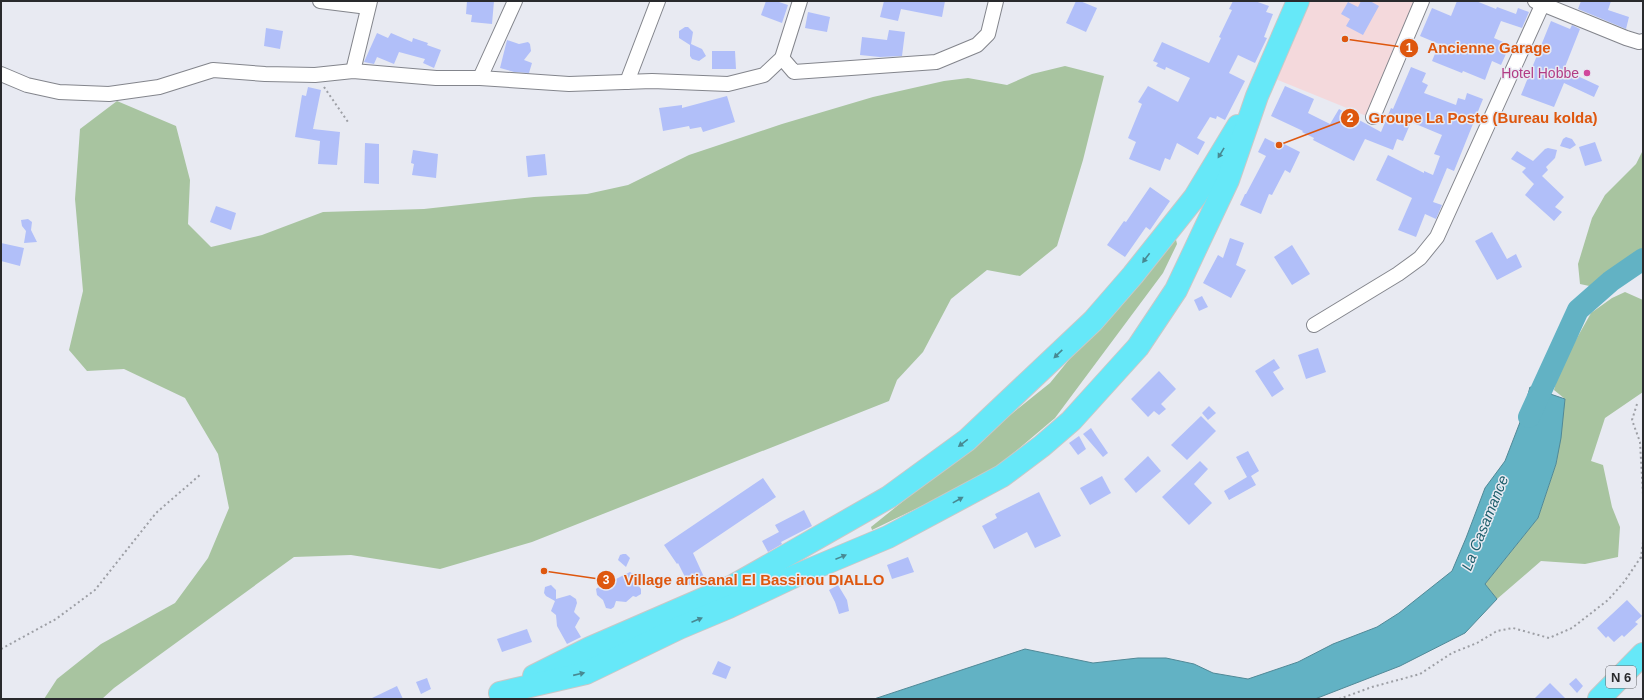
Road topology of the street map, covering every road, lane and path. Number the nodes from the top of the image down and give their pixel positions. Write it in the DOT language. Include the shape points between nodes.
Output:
graph roads {
  1 [pos="320,1"];
  2 [pos="514,1"];
  3 [pos="658,1"];
  4 [pos="800,1"];
  5 [pos="996,1"];
  6 [pos="1298,1"];
  7 [pos="1422,1"];
  8 [pos="1541,2"];
  9 [pos="369,4"];
  10 [pos="1643,41"];
  11 [pos="782,58"];
  12 [pos="353,71"];
  13 [pos="1,74"];
  14 [pos="315,75"];
  15 [pos="480,78"];
  16 [pos="627,82"];
  17 [pos="1257,96"];
  18 [pos="1373,117"];
  19 [pos="348,122"];
  20 [pos="1314,325"];
  21 [pos="1637,404"];
  22 [pos="201,474"];
  23 [pos="1643,495"];
  24 [pos="1643,542"];
  25 [pos="1641,557"];
  26 [pos="1643,562"];
  27 [pos="1,649"];
  28 [pos="1643,654"];
  29 [pos="493,696"];
  30 [pos="1602,698"];
  31 [pos="1340,699"];
  1 -- 9 [label="street"];
  2 -- 15 [label="street"];
  3 -- 16 [label="street"];
  4 -- 11 [label="street"];
  5 -- 11 [label="street" via="988,34 977,45 936,62 794,72"];
  6 -- 17 [label="main road"];
  7 -- 18 [label="street"];
  8 -- 10 [label="street" via="1626,38"];
  8 -- 20 [label="street" via="1437,237 1420,258 1398,274"];
  9 -- 12 [label="street"];
  11 -- 16 [label="street" via="764,75 728,84"];
  12 -- 14 [label="street"];
  12 -- 15 [label="street" via="436,78"];
  13 -- 14 [label="street" via="27,85 59,92 109,94 160,87 213,70"];
  14 -- 19 [label="path"];
  15 -- 16 [label="street" via="569,84"];
  17 -- 29 [label="main road, one-way" via="1195,197 1133,275 1093,321 967,440 889,497 732,586 590,648"];
  29 -- 17 [label="main road, one-way" via="586,673 679,628 888,537 1002,476 1042,446 1071,421 1138,347 1176,290 1228,180"];
  21 -- 23 [label="path" via="1632,420 1640,442"];
  22 -- 27 [label="path" via="156,513 94,590 56,619"];
  24 -- 25 [label="path"];
  25 -- 26 [label="path"];
  25 -- 31 [label="path" via="1608,600 1572,628 1549,638 1513,628 1497,631 1452,653 1420,674"];
  28 -- 30 [label="main road, N 6"];
}
